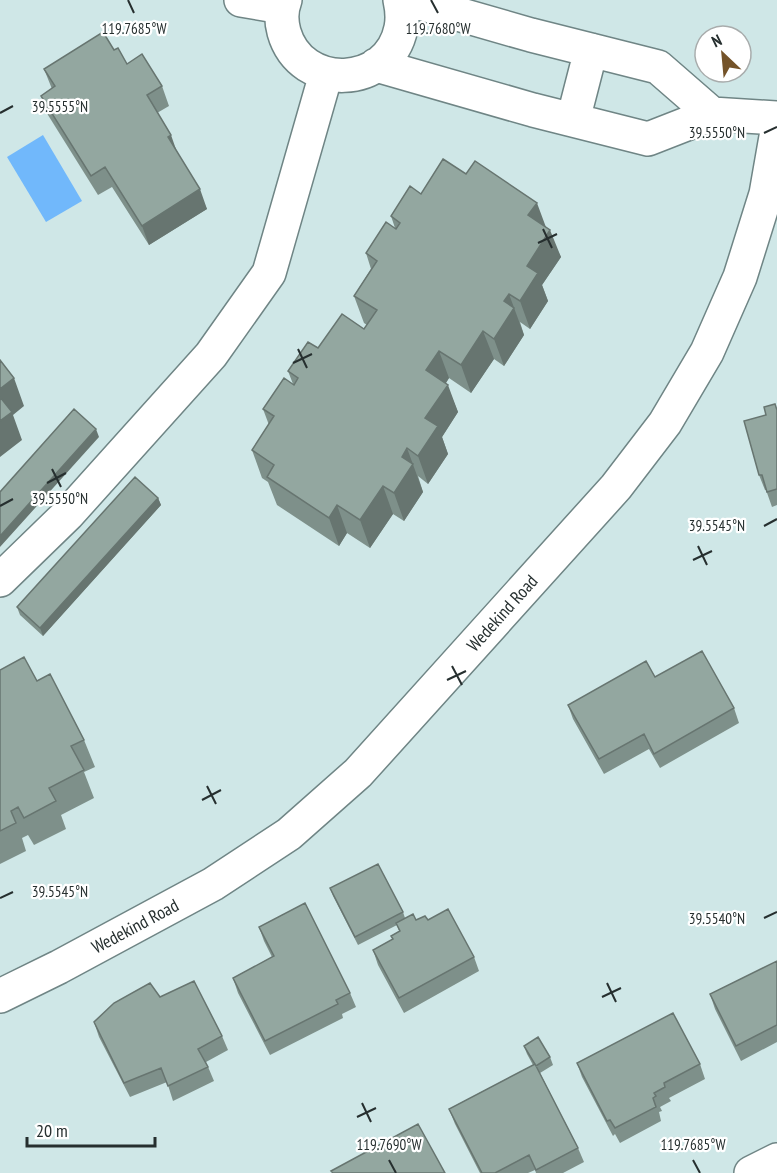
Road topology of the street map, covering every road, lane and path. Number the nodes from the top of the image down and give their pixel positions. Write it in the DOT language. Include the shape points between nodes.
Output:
graph roads {
  1 [pos="241,0"];
  2 [pos="400,0"];
  3 [pos="409,0"];
  4 [pos="283,3"];
  5 [pos="591,50"];
  6 [pos="376,65"];
  7 [pos="326,74"];
  8 [pos="712,114"];
  9 [pos="777,118"];
  10 [pos="573,120"];
  11 [pos="777,131"];
  12 [pos="0,580"];
  13 [pos="0,996"];
  14 [pos="777,1160"];
  15 [pos="751,1173"];
  1 -- 4 [label="street"];
  2 -- 6 [label="street" via="401,28 396,42"];
  3 -- 5 [label="street"];
  4 -- 7 [label="street" via="282,24 287,41 297,56"];
  5 -- 8 [label="street" via="658,67"];
  5 -- 10 [label="street"];
  6 -- 7 [label="street" via="352,76"];
  6 -- 10 [label="street"];
  7 -- 12 [label="street" via="269,273 211,355 68,514"];
  8 -- 9 [label="street"];
  8 -- 10 [label="street" via="648,140"];
  11 -- 13 [label="street, Wedekind Road" via="766,194 740,277 707,352 665,423 616,487 358,773 289,834 213,884"];
  14 -- 15 [label="street"];
}
